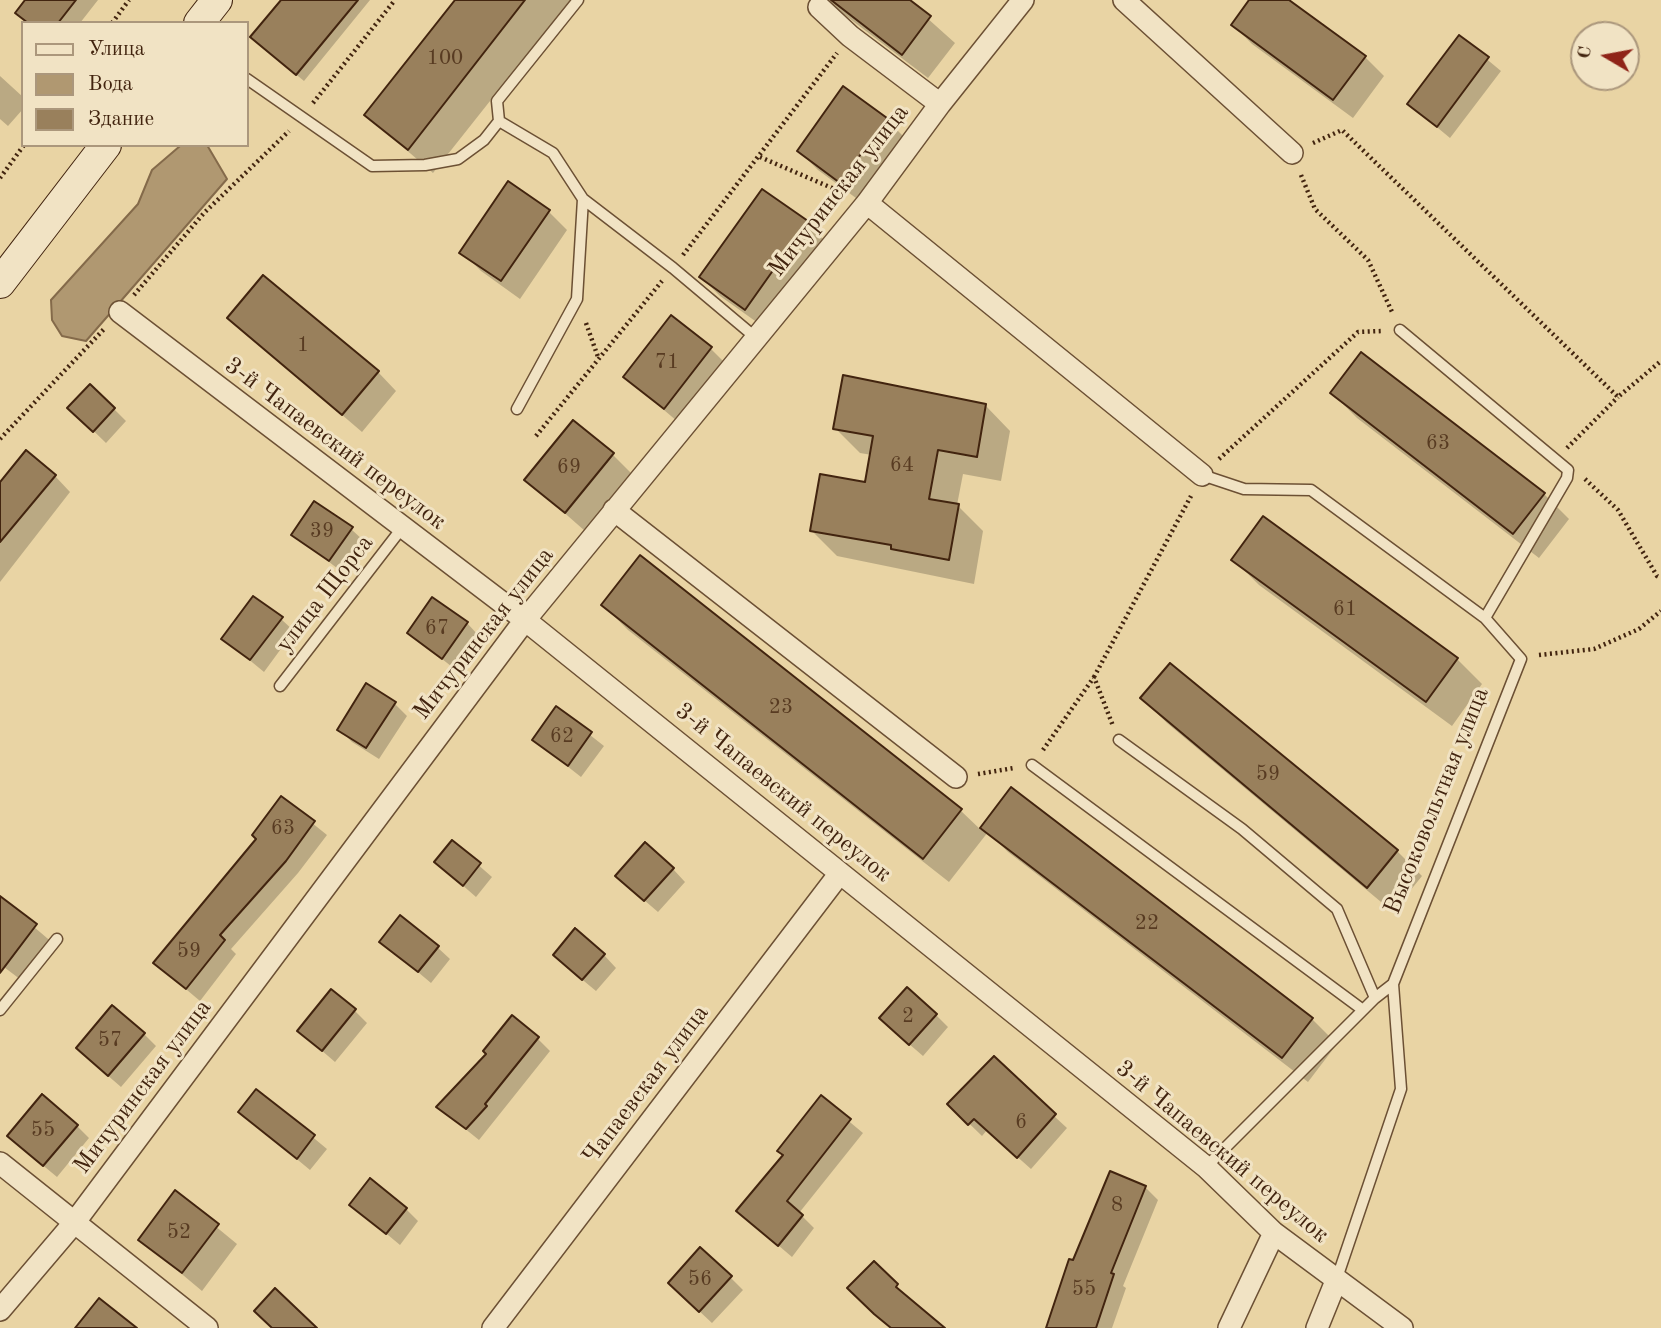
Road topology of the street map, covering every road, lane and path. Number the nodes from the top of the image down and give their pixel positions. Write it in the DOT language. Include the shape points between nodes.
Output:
graph roads {
  1 [pos="129,0"];
  2 [pos="217,0"];
  3 [pos="395,0"];
  4 [pos="578,0"];
  5 [pos="1023,0"];
  6 [pos="1124,0"];
  7 [pos="819,7"];
  8 [pos="113,21"];
  9 [pos="201,21"];
  10 [pos="850,36"];
  11 [pos="248,80"];
  12 [pos="940,104"];
  13 [pos="303,117"];
  14 [pos="499,121"];
  15 [pos="23,147"];
  16 [pos="104,147"];
  17 [pos="1292,153"];
  18 [pos="760,157"];
  19 [pos="0,178"];
  20 [pos="583,199"];
  21 [pos="867,203"];
  22 [pos="673,268"];
  23 [pos="0,283"];
  24 [pos="577,299"];
  25 [pos="120,312"];
  26 [pos="1400,330"];
  27 [pos="755,337"];
  28 [pos="598,356"];
  29 [pos="1661,361"];
  30 [pos="1618,397"];
  31 [pos="517,408"];
  32 [pos="536,436"];
  33 [pos="0,439"];
  34 [pos="1557,459"];
  35 [pos="1202,475"];
  36 [pos="1567,478"];
  37 [pos="614,510"];
  38 [pos="402,528"];
  39 [pos="1661,578"];
  40 [pos="1661,611"];
  41 [pos="1485,618"];
  42 [pos="525,620"];
  43 [pos="1521,659"];
  44 [pos="1094,677"];
  45 [pos="280,686"];
  46 [pos="1119,740"];
  47 [pos="1032,765"];
  48 [pos="956,777"];
  49 [pos="840,873"];
  50 [pos="57,939"];
  51 [pos="1393,984"];
  52 [pos="1375,998"];
  53 [pos="0,1010"];
  54 [pos="1363,1010"];
  55 [pos="0,1163"];
  56 [pos="1206,1167"];
  57 [pos="74,1223"];
  58 [pos="1274,1233"];
  59 [pos="1336,1281"];
  60 [pos="0,1310"];
  61 [pos="207,1328"];
  62 [pos="493,1328"];
  63 [pos="1229,1328"];
  64 [pos="1317,1328"];
  65 [pos="1402,1328"];
  1 -- 8 [label="path"];
  2 -- 9 [label="main road"];
  3 -- 13 [label="path"];
  4 -- 14 [label="lane" via="497,101"];
  5 -- 12 [label="street, Мичуринская улица"];
  6 -- 17 [label="street"];
  7 -- 10 [label="street"];
  10 -- 12 [label="street"];
  10 -- 18 [label="path"];
  11 -- 13 [label="lane"];
  12 -- 21 [label="street, Мичуринская улица"];
  13 -- 14 [label="lane" via="372,166 425,166 458,159 484,140"];
  13 -- 25 [label="path" via="204,214"];
  14 -- 20 [label="lane" via="553,153"];
  15 -- 19 [label="path"];
  16 -- 23 [label="main road"];
  17 -- 26 [label="path" via="1315,209 1368,260"];
  17 -- 30 [label="path" via="1342,130"];
  18 -- 21 [label="path"];
  18 -- 22 [label="path"];
  20 -- 22 [label="lane"];
  20 -- 24 [label="lane"];
  21 -- 27 [label="street, Мичуринская улица"];
  21 -- 35 [label="street"];
  22 -- 27 [label="lane"];
  22 -- 28 [label="path"];
  24 -- 28 [label="path"];
  24 -- 31 [label="lane"];
  25 -- 33 [label="path"];
  25 -- 38 [label="street, 3-й Чапаевский переулок"];
  26 -- 34 [label="lane"];
  26 -- 35 [label="path" via="1358,332"];
  27 -- 37 [label="street, Мичуринская улица"];
  28 -- 32 [label="path"];
  29 -- 30 [label="path"];
  30 -- 34 [label="path"];
  34 -- 36 [label="lane" via="1569,470"];
  35 -- 41 [label="lane" via="1244,489 1311,490"];
  35 -- 44 [label="path"];
  36 -- 39 [label="path" via="1589,479 1606,495"];
  36 -- 41 [label="lane"];
  37 -- 42 [label="street, Мичуринская улица"];
  37 -- 48 [label="street"];
  38 -- 42 [label="street, 3-й Чапаевский переулок"];
  38 -- 45 [label="lane, улица Щорса"];
  40 -- 43 [label="path" via="1639,629 1594,649"];
  41 -- 43 [label="lane"];
  42 -- 49 [label="street, 3-й Чапаевский переулок"];
  42 -- 57 [label="street, Мичуринская улица"];
  43 -- 51 [label="lane, Высоковольтная улица"];
  44 -- 46 [label="path"];
  44 -- 47 [label="path"];
  46 -- 52 [label="lane" via="1242,829 1337,909"];
  47 -- 48 [label="path"];
  47 -- 54 [label="lane"];
  49 -- 56 [label="street, 3-й Чапаевский переулок"];
  49 -- 62 [label="street, Чапаевская улица"];
  50 -- 53 [label="lane"];
  51 -- 52 [label="lane"];
  51 -- 59 [label="lane, Высоковольтная улица" via="1401,1089"];
  52 -- 54 [label="lane"];
  54 -- 56 [label="lane"];
  55 -- 57 [label="street"];
  56 -- 58 [label="street, 3-й Чапаевский переулок"];
  57 -- 60 [label="street, Мичуринская улица"];
  57 -- 61 [label="street"];
  58 -- 59 [label="street, 3-й Чапаевский переулок"];
  58 -- 63 [label="street"];
  59 -- 64 [label="street, Высоковольтная улица"];
  59 -- 65 [label="street, 3-й Чапаевский переулок"];
}
